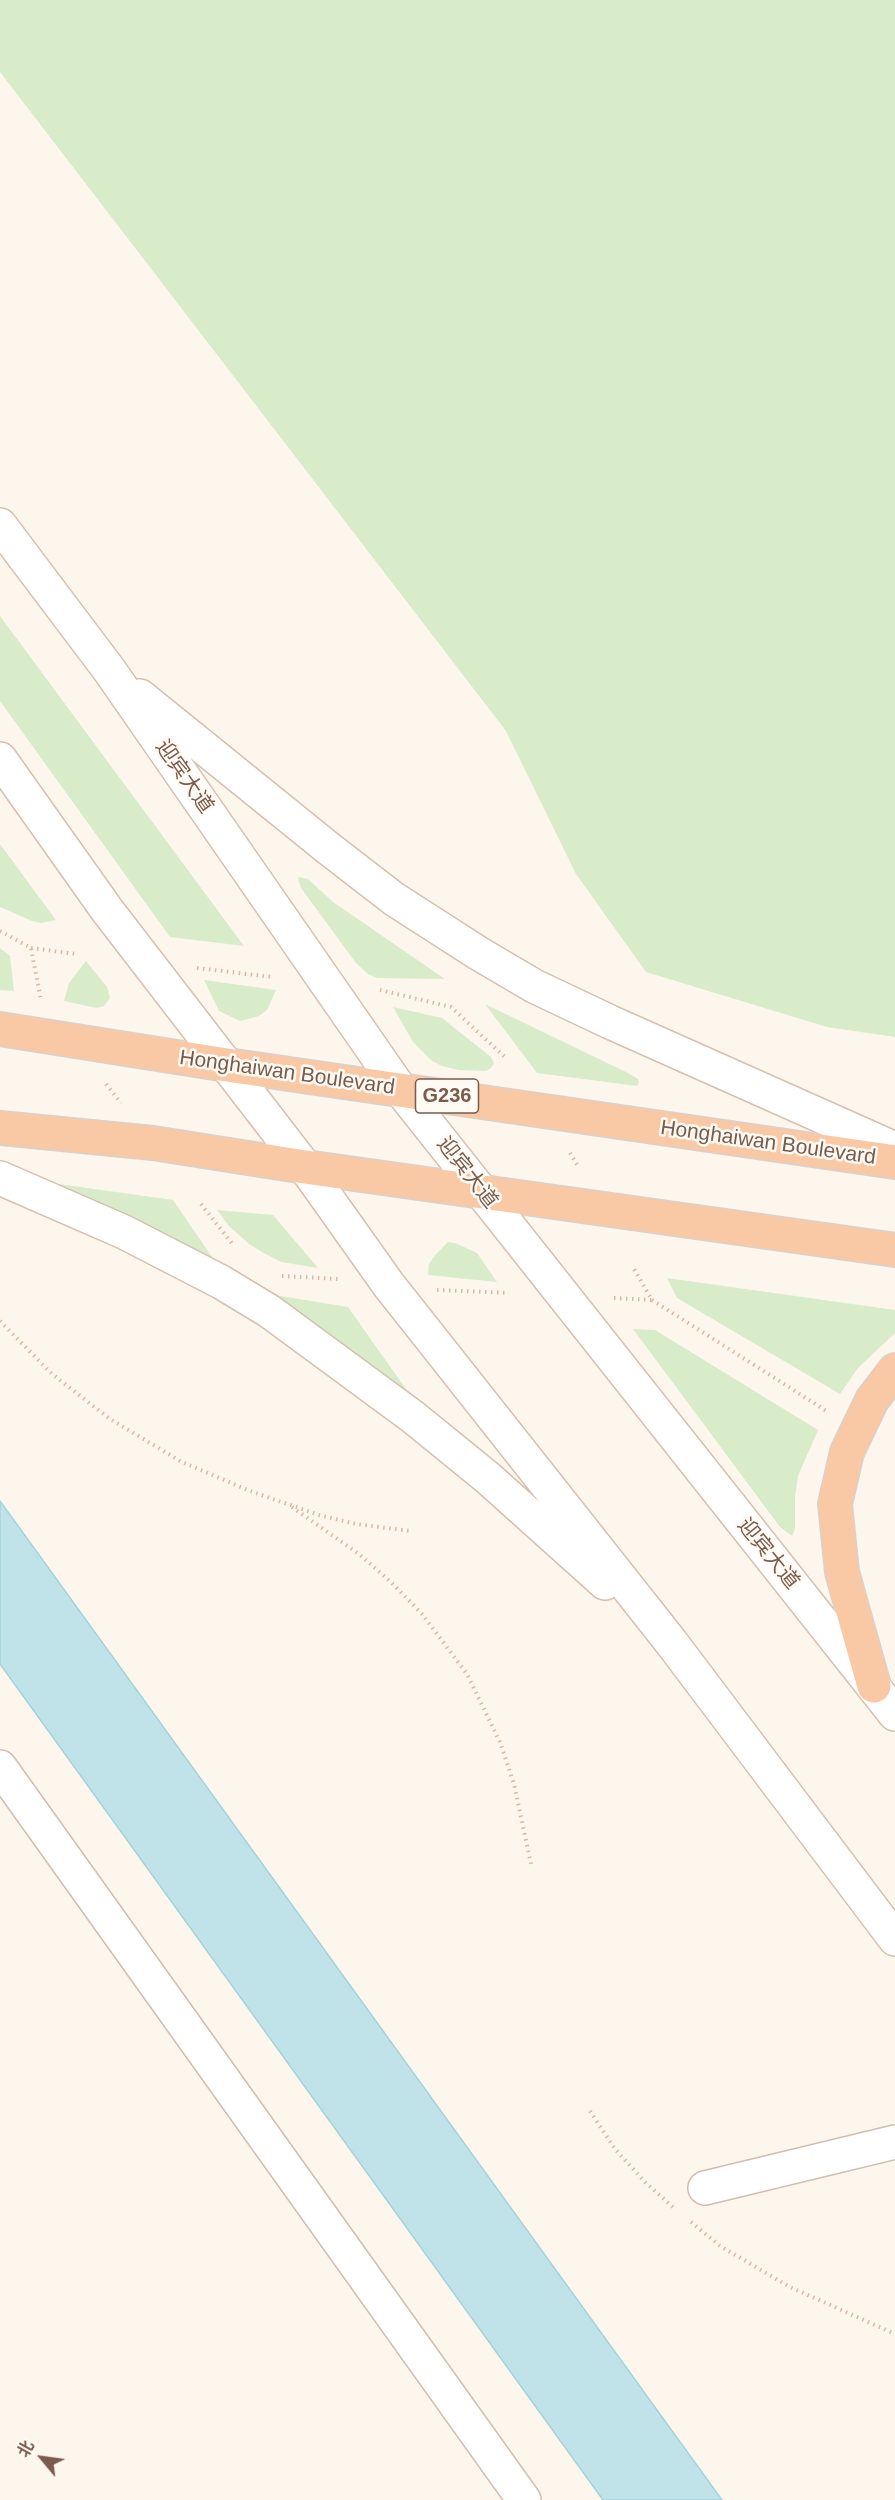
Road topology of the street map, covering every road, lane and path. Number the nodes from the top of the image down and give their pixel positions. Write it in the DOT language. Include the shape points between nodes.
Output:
graph roads {
  1 [pos="0,525"];
  2 [pos="110,671"];
  3 [pos="0,759"];
  4 [pos="0,931"];
  5 [pos="31,948"];
  6 [pos="76,954"];
  7 [pos="193,967"];
  8 [pos="273,977"];
  9 [pos="380,990"];
  10 [pos="42,1004"];
  11 [pos="0,1029"];
  12 [pos="507,1059"];
  13 [pos="226,1065"];
  14 [pos="106,1084"];
  15 [pos="400,1089"];
  16 [pos="124,1107"];
  17 [pos="0,1128"];
  18 [pos="895,1149"];
  19 [pos="895,1162"];
  20 [pos="305,1167"];
  21 [pos="0,1178"];
  22 [pos="481,1190"];
  23 [pos="201,1204"];
  24 [pos="236,1248"];
  25 [pos="895,1250"];
  26 [pos="634,1269"];
  27 [pos="280,1276"];
  28 [pos="338,1280"];
  29 [pos="434,1290"];
  30 [pos="509,1293"];
  31 [pos="614,1298"];
  32 [pos="652,1300"];
  33 [pos="0,1321"];
  34 [pos="895,1370"];
  35 [pos="828,1413"];
  36 [pos="287,1504"];
  37 [pos="411,1531"];
  38 [pos="672,1642"];
  39 [pos="873,1686"];
  40 [pos="895,1714"];
  41 [pos="0,1767"];
  42 [pos="531,1864"];
  43 [pos="895,1939"];
  44 [pos="590,2111"];
  45 [pos="895,2142"];
  46 [pos="705,2188"];
  47 [pos="681,2213"];
  48 [pos="689,2220"];
  49 [pos="895,2334"];
  50 [pos="524,2500"];
  1 -- 2 [label="main road, 迎宾大道"];
  2 -- 15 [label="main road, 迎宾大道"];
  2 -- 18 [label="main road" via="328,848 394,898 478,953 534,986 610,1022"];
  3 -- 13 [label="main road" via="107,910"];
  4 -- 5 [label="path"];
  5 -- 6 [label="path"];
  5 -- 10 [label="path"];
  7 -- 8 [label="path"];
  9 -- 12 [label="path" via="451,1007"];
  11 -- 13 [label="highway, Honghaiwan Boulevard / G236"];
  13 -- 15 [label="highway, Honghaiwan Boulevard / G236"];
  13 -- 20 [label="main road"];
  14 -- 16 [label="path"];
  15 -- 19 [label="highway, Honghaiwan Boulevard / G236"];
  15 -- 22 [label="main road, 迎宾大道"];
  17 -- 20 [label="highway" via="153,1143"];
  20 -- 22 [label="highway"];
  20 -- 38 [label="main road" via="388,1284"];
  21 -- 38 [label="main road" via="124,1232 269,1311 488,1478"];
  22 -- 25 [label="highway"];
  22 -- 39 [label="main road, 迎宾大道"];
  23 -- 24 [label="path"];
  26 -- 32 [label="path"];
  27 -- 28 [label="path"];
  29 -- 30 [label="path"];
  31 -- 32 [label="path"];
  32 -- 35 [label="path"];
  33 -- 36 [label="path" via="52,1374 110,1419 192,1467"];
  34 -- 39 [label="highway" via="872,1400 857,1430 847,1452 834,1504 842,1572"];
  36 -- 37 [label="path" via="356,1524"];
  36 -- 42 [label="path" via="359,1554 392,1583 422,1614 467,1674 500,1742 514,1784"];
  38 -- 43 [label="main road"];
  39 -- 40 [label="main road, 迎宾大道"];
  41 -- 50 [label="main road"];
  44 -- 47 [label="path" via="615,2149"];
  45 -- 46 [label="main road"];
  48 -- 49 [label="path" via="720,2246 790,2287"];
}
